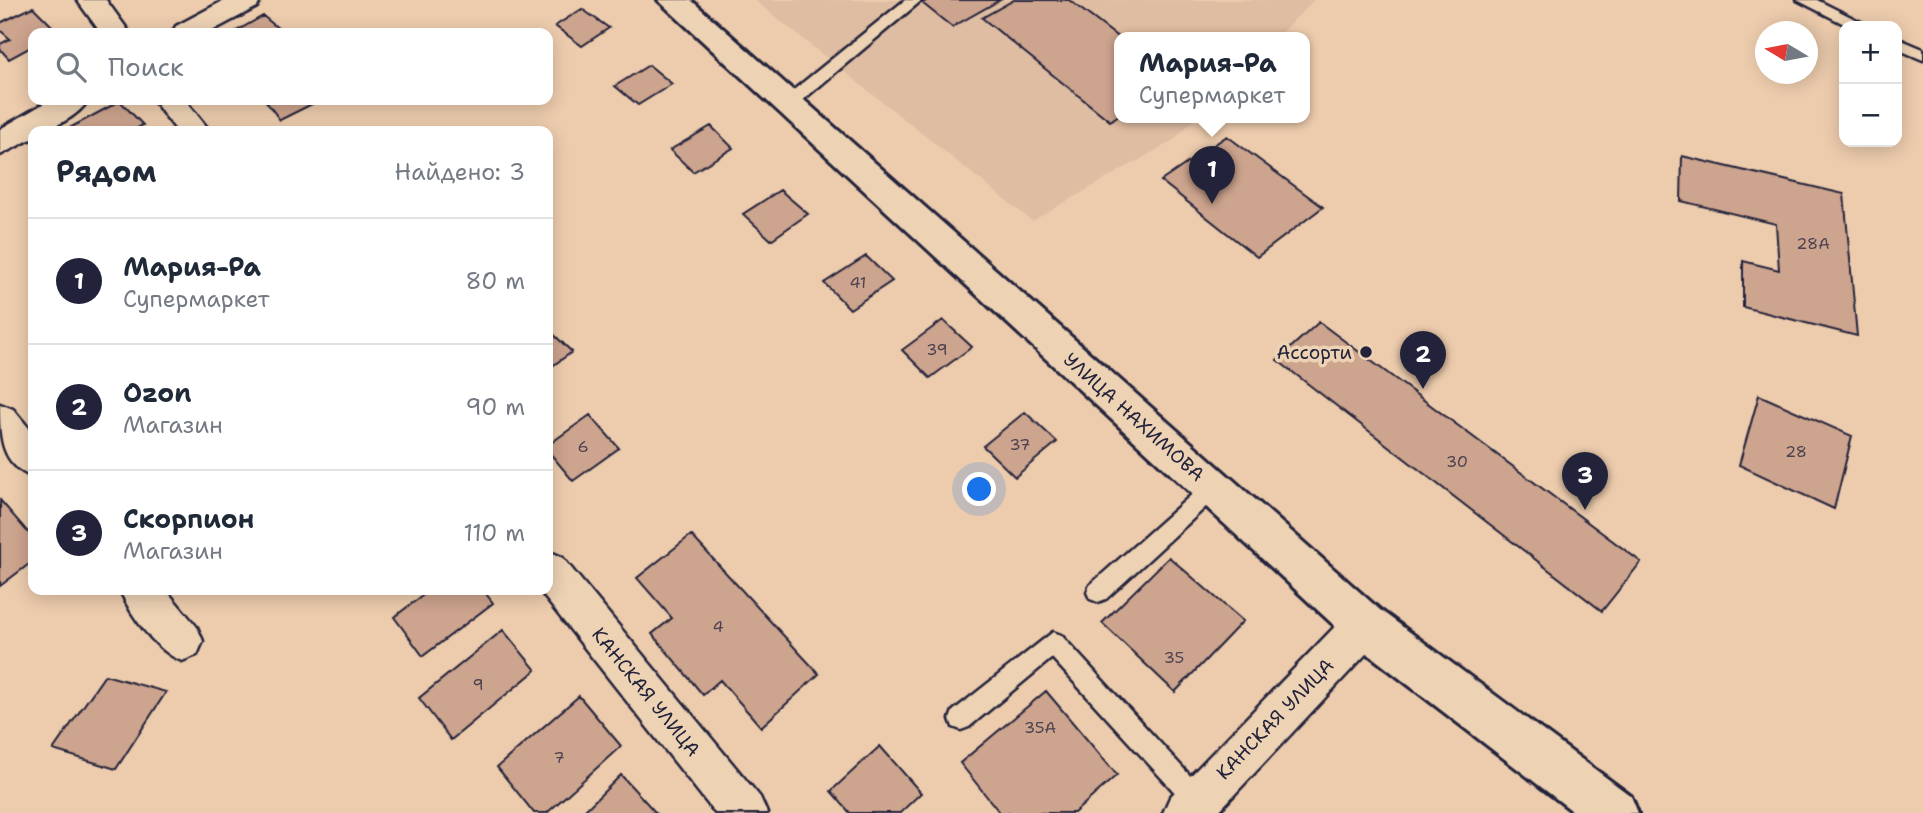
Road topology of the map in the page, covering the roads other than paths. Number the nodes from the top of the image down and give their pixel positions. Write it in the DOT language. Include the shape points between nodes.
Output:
graph roads {
  1 [pos="91,0"];
  2 [pos="247,0"];
  3 [pos="673,0"];
  4 [pos="915,0"];
  5 [pos="1804,0"];
  6 [pos="1850,21"];
  7 [pos="112,28"];
  8 [pos="195,28"];
  9 [pos="1902,45"];
  10 [pos="1923,55"];
  11 [pos="65,105"];
  12 [pos="172,105"];
  13 [pos="786,105"];
  14 [pos="31,126"];
  15 [pos="190,126"];
  16 [pos="28,128"];
  17 [pos="0,145"];
  18 [pos="0,420"];
  19 [pos="28,454"];
  20 [pos="1213,488"];
  21 [pos="553,576"];
  22 [pos="1098,592"];
  23 [pos="144,595"];
  24 [pos="1365,625"];
  25 [pos="182,642"];
  26 [pos="961,719"];
  27 [pos="1191,807"];
  28 [pos="744,813"];
  29 [pos="1614,813"];
  1 -- 7 [label="street"];
  2 -- 8 [label="street"];
  3 -- 13 [label="main road, УЛИЦА НАХИМОВА"];
  4 -- 13 [label="lane"];
  5 -- 6 [label="lane"];
  9 -- 10 [label="lane"];
  11 -- 14 [label="street"];
  12 -- 15 [label="street"];
  13 -- 20 [label="main road, УЛИЦА НАХИМОВА"];
  16 -- 17 [label="street"];
  18 -- 19 [label="street"];
  20 -- 22 [label="lane"];
  20 -- 24 [label="main road, УЛИЦА НАХИМОВА"];
  21 -- 28 [label="street, КАНСКАЯ УЛИЦА"];
  23 -- 25 [label="street"];
  24 -- 27 [label="street, КАНСКАЯ УЛИЦА"];
  24 -- 29 [label="main road, УЛИЦА НАХИМОВА"];
  26 -- 27 [label="lane" via="1053,643"];
}
